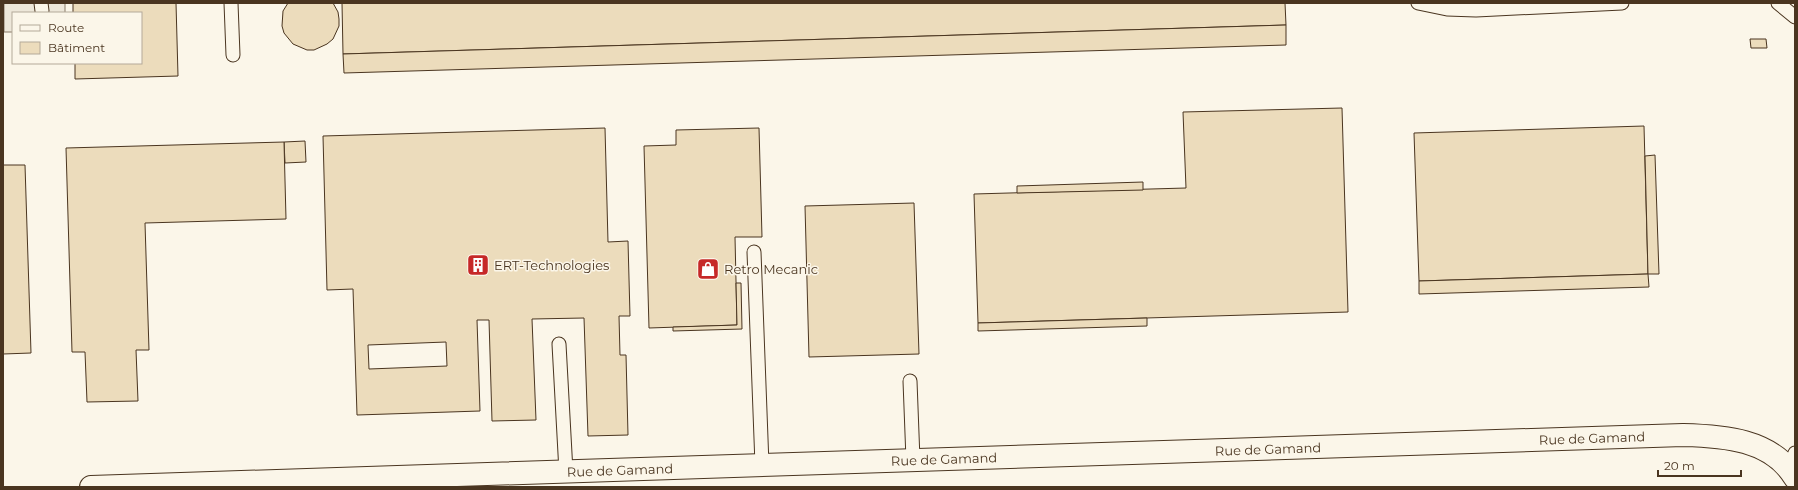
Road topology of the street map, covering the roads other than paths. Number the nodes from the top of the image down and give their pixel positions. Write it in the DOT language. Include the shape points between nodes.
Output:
graph roads {
  1 [pos="231,3"];
  2 [pos="1418,3"];
  3 [pos="1622,3"];
  4 [pos="1778,3"];
  5 [pos="1795,17"];
  6 [pos="233,55"];
  7 [pos="754,252"];
  8 [pos="559,344"];
  9 [pos="910,382"];
  10 [pos="913,460"];
  11 [pos="762,465"];
  12 [pos="1793,466"];
  13 [pos="566,472"];
  14 [pos="216,485"];
  15 [pos="91,487"];
  1 -- 6 [label="lane"];
  2 -- 3 [label="lane" via="1447,9 1476,10"];
  4 -- 5 [label="lane"];
  7 -- 11 [label="lane"];
  8 -- 13 [label="lane"];
  9 -- 10 [label="lane"];
  10 -- 11 [label="street, Rue de Gamand"];
  10 -- 12 [label="street, Rue de Gamand" via="1683,435 1715,436 1745,442 1767,449"];
  11 -- 13 [label="street, Rue de Gamand"];
  13 -- 14 [label="street, Rue de Gamand"];
  14 -- 15 [label="street, Rue de Gamand"];
}
